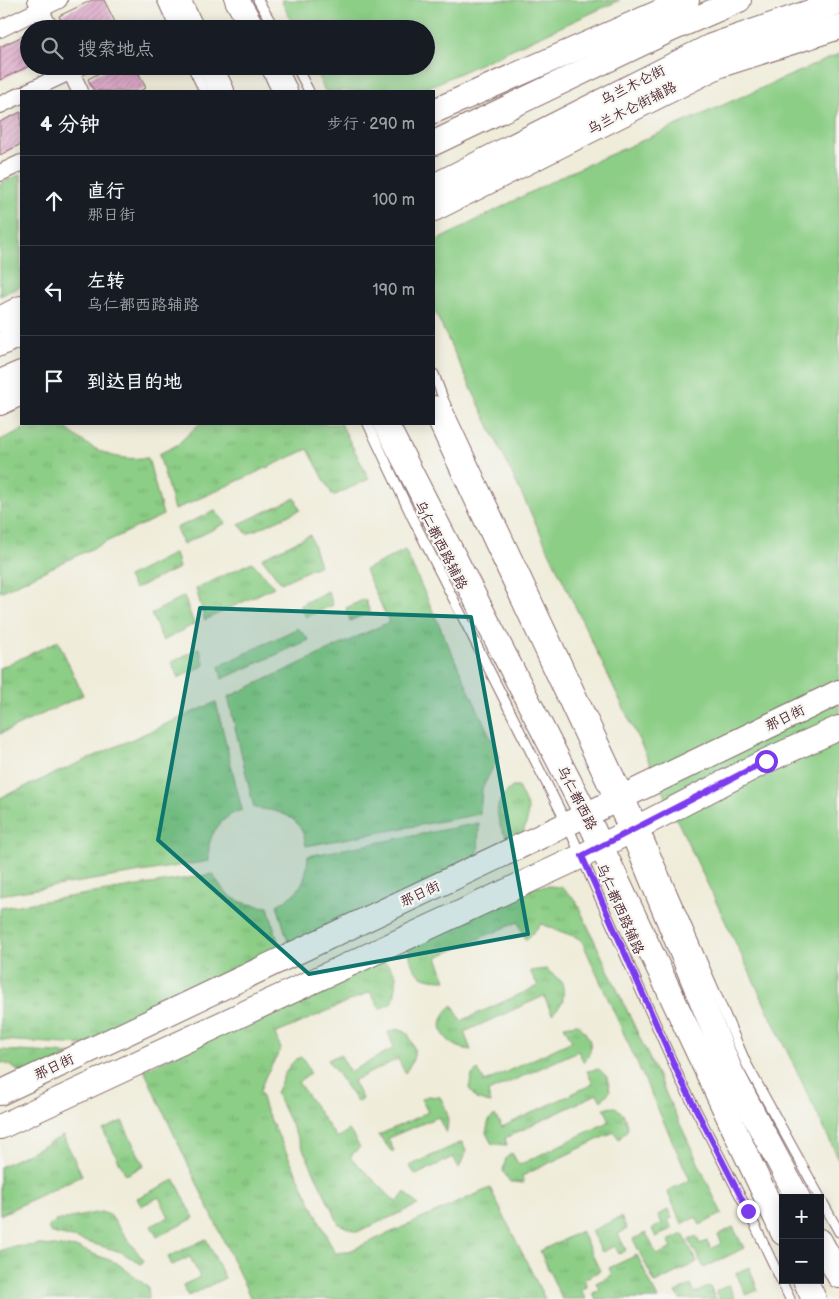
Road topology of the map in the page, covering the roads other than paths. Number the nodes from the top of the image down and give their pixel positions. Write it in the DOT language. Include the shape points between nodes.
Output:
graph roads {
  1 [pos="59,0"];
  2 [pos="162,0"];
  3 [pos="178,0"];
  4 [pos="237,0"];
  5 [pos="258,0"];
  6 [pos="739,0"];
  7 [pos="839,2"];
  8 [pos="38,5"];
  9 [pos="691,6"];
  10 [pos="665,14"];
  11 [pos="46,20"];
  12 [pos="171,20"];
  13 [pos="188,20"];
  14 [pos="248,20"];
  15 [pos="269,20"];
  16 [pos="839,26"];
  17 [pos="0,29"];
  18 [pos="715,56"];
  19 [pos="691,67"];
  20 [pos="60,75"];
  21 [pos="76,75"];
  22 [pos="196,75"];
  23 [pos="214,75"];
  24 [pos="278,75"];
  25 [pos="301,75"];
  26 [pos="31,90"];
  27 [pos="80,90"];
  28 [pos="204,90"];
  29 [pos="222,90"];
  30 [pos="285,90"];
  31 [pos="308,90"];
  32 [pos="20,95"];
  33 [pos="0,105"];
  34 [pos="435,111"];
  35 [pos="435,141"];
  36 [pos="20,163"];
  37 [pos="0,173"];
  38 [pos="435,186"];
  39 [pos="435,209"];
  40 [pos="20,309"];
  41 [pos="0,319"];
  42 [pos="20,334"];
  43 [pos="0,344"];
  44 [pos="20,373"];
  45 [pos="435,377"];
  46 [pos="0,382"];
  47 [pos="20,393"];
  48 [pos="0,403"];
  49 [pos="435,410"];
  50 [pos="368,425"];
  51 [pos="386,425"];
  52 [pos="839,692"];
  53 [pos="839,728"];
  54 [pos="623,796"];
  55 [pos="576,819"];
  56 [pos="637,827"];
  57 [pos="591,850"];
  58 [pos="0,1092"];
  59 [pos="0,1126"];
  60 [pos="796,1194"];
  61 [pos="779,1225"];
  62 [pos="839,1232"];
  63 [pos="824,1248"];
  64 [pos="839,1276"];
  65 [pos="808,1284"];
  66 [pos="790,1299"];
  67 [pos="814,1299"];
  1 -- 8 [label="street"];
  2 -- 12 [label="lane"];
  3 -- 13 [label="main road"];
  4 -- 14 [label="main road"];
  5 -- 15 [label="lane"];
  6 -- 9 [label="main road"];
  7 -- 18 [label="main road, 乌兰木仑街"];
  8 -- 11 [label="street"];
  8 -- 17 [label="street"];
  9 -- 10 [label="main road"];
  9 -- 18 [label="main road"];
  10 -- 19 [label="main road"];
  10 -- 34 [label="main road"];
  10 -- 35 [label="main road"];
  16 -- 18 [label="main road"];
  18 -- 19 [label="main road, 乌兰木仑街"];
  19 -- 38 [label="main road, 乌兰木仑街"];
  19 -- 39 [label="main road, 乌兰木仑街辅路"];
  20 -- 26 [label="street"];
  21 -- 27 [label="street"];
  22 -- 28 [label="lane"];
  23 -- 29 [label="main road"];
  24 -- 30 [label="main road"];
  25 -- 31 [label="lane"];
  32 -- 33 [label="street"];
  36 -- 37 [label="street"];
  40 -- 41 [label="main road"];
  42 -- 43 [label="main road"];
  44 -- 46 [label="main road"];
  45 -- 54 [label="lane"];
  47 -- 48 [label="main road"];
  49 -- 54 [label="main road"];
  50 -- 55 [label="lane, 乌仁都西路辅路" via="412,517"];
  51 -- 55 [label="main road, 乌仁都西路"];
  52 -- 54 [label="main road, 那日街"];
  53 -- 56 [label="main road"];
  54 -- 55 [label="main road, 那日街"];
  54 -- 56 [label="main road"];
  55 -- 57 [label="main road, 乌仁都西路"];
  55 -- 58 [label="main road, 那日街"];
  56 -- 57 [label="main road"];
  56 -- 60 [label="main road" via="731,1072"];
  56 -- 62 [label="lane" via="746,1064"];
  57 -- 59 [label="main road"];
  57 -- 61 [label="main road, 乌仁都西路"];
  57 -- 66 [label="lane, 乌仁都西路辅路" via="680,1078"];
  63 -- 64 [label="main road"];
  65 -- 67 [label="main road"];
}
